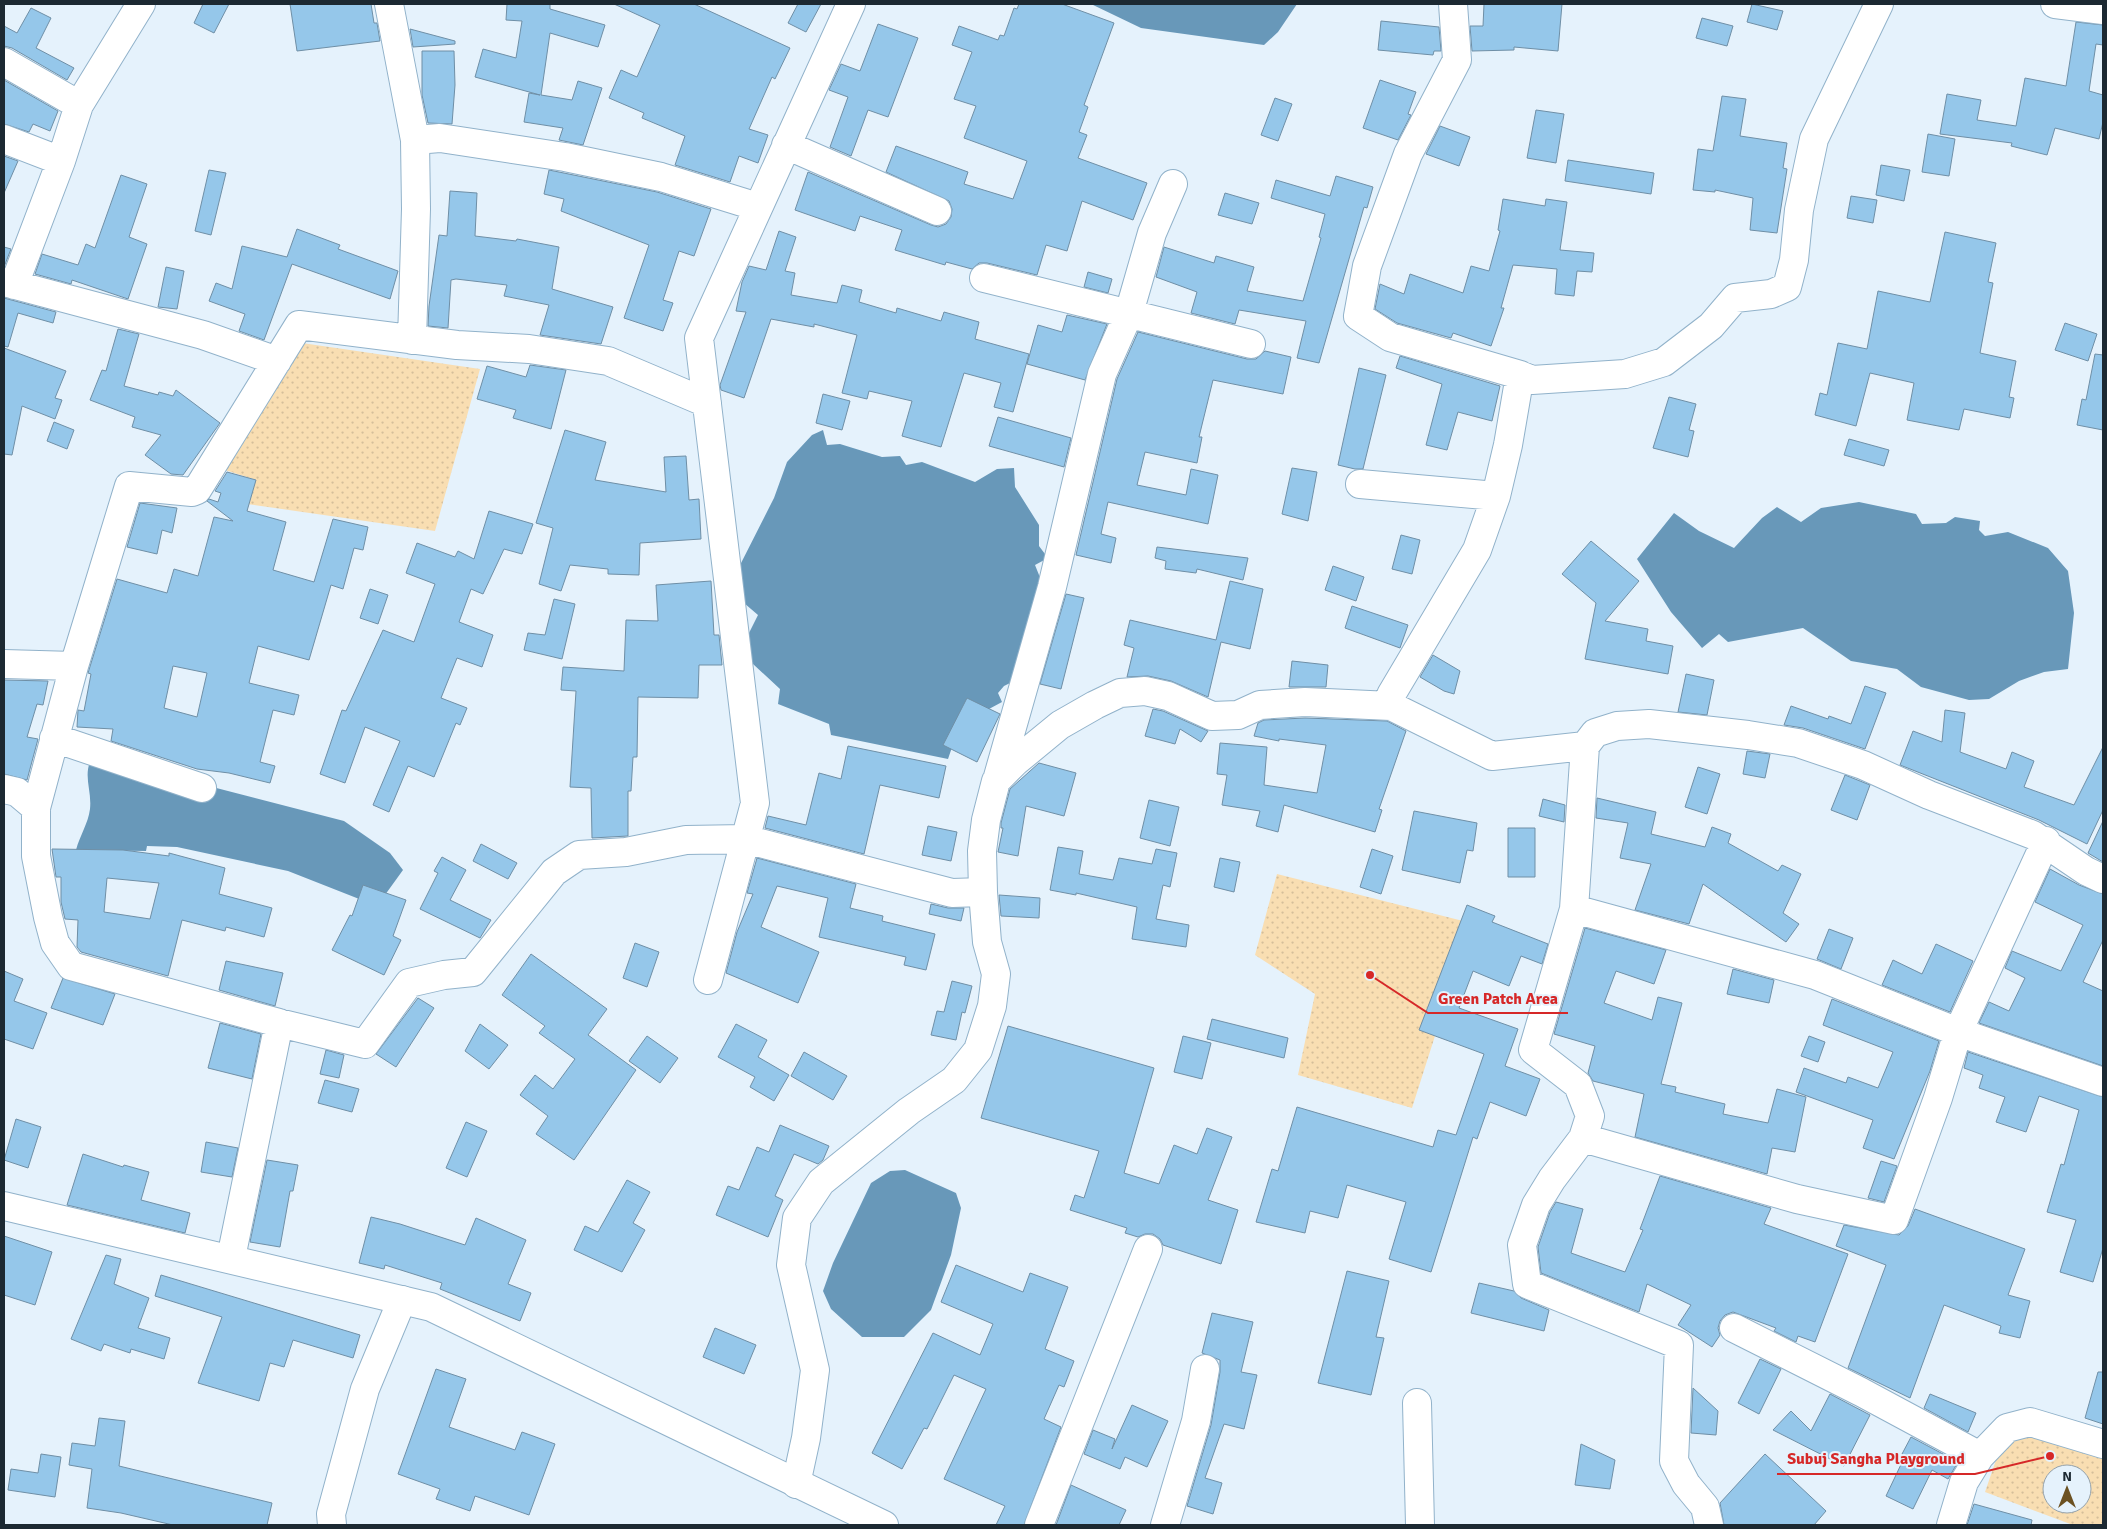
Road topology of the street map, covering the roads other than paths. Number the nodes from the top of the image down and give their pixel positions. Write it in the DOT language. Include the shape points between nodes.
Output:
graph roads {
  1 [pos="140,4"];
  2 [pos="389,4"];
  3 [pos="851,4"];
  4 [pos="1453,4"];
  5 [pos="1879,4"];
  6 [pos="2055,4"];
  7 [pos="2103,10"];
  8 [pos="4,62"];
  9 [pos="79,105"];
  10 [pos="4,139"];
  11 [pos="415,140"];
  12 [pos="786,145"];
  13 [pos="61,161"];
  14 [pos="1173,184"];
  15 [pos="758,208"];
  16 [pos="937,211"];
  17 [pos="984,278"];
  18 [pos="9,284"];
  19 [pos="1129,313"];
  20 [pos="412,340"];
  21 [pos="1252,344"];
  22 [pos="276,361"];
  23 [pos="1520,375"];
  24 [pos="707,403"];
  25 [pos="1360,484"];
  26 [pos="1496,496"];
  27 [pos="4,664"];
  28 [pos="74,666"];
  29 [pos="1391,706"];
  30 [pos="54,738"];
  31 [pos="1585,746"];
  32 [pos="996,781"];
  33 [pos="202,788"];
  34 [pos="4,789"];
  35 [pos="36,808"];
  36 [pos="746,840"];
  37 [pos="2046,841"];
  38 [pos="2103,879"];
  39 [pos="983,892"];
  40 [pos="1574,909"];
  41 [pos="708,980"];
  42 [pos="279,1023"];
  43 [pos="1958,1032"];
  44 [pos="2103,1082"];
  45 [pos="1583,1138"];
  46 [pos="4,1206"];
  47 [pos="1148,1249"];
  48 [pos="232,1258"];
  49 [pos="402,1300"];
  50 [pos="1734,1328"];
  51 [pos="1205,1369"];
  52 [pos="1417,1403"];
  53 [pos="2103,1444"];
  54 [pos="1980,1456"];
  55 [pos="796,1484"];
  56 [pos="332,1525"];
  57 [pos="884,1525"];
  58 [pos="1039,1525"];
  59 [pos="1165,1525"];
  60 [pos="1420,1525"];
  61 [pos="1709,1525"];
  62 [pos="1951,1525"];
  1 -- 9 [label="street"];
  2 -- 11 [label="street"];
  3 -- 12 [label="street"];
  4 -- 23 [label="street" via="1457,60 1408,154 1367,266 1358,316 1390,337"];
  5 -- 23 [label="street" via="1814,139 1799,210 1794,260 1786,286 1770,294 1735,298 1712,326 1664,362 1625,374 1532,380"];
  6 -- 7 [label="street"];
  8 -- 9 [label="street"];
  9 -- 13 [label="street"];
  10 -- 13 [label="street"];
  11 -- 15 [label="street" via="440,138 661,177"];
  11 -- 20 [label="street"];
  12 -- 15 [label="street"];
  12 -- 16 [label="street"];
  13 -- 18 [label="street"];
  14 -- 19 [label="street" via="1152,233"];
  15 -- 24 [label="street" via="699,338"];
  17 -- 19 [label="street"];
  18 -- 22 [label="street" via="203,335"];
  19 -- 21 [label="street"];
  19 -- 32 [label="street" via="1102,374 1052,587"];
  20 -- 22 [label="street" via="299,325"];
  20 -- 24 [label="street" via="608,361"];
  22 -- 28 [label="street" via="197,490 129,486"];
  23 -- 26 [label="street"];
  24 -- 36 [label="street" via="755,804"];
  25 -- 26 [label="street"];
  26 -- 29 [label="street" via="1478,550 1391,695"];
  27 -- 28 [label="street"];
  28 -- 30 [label="street"];
  29 -- 31 [label="street" via="1492,756"];
  29 -- 32 [label="street" via="1305,702 1269,704 1238,715 1212,716 1168,696 1145,691 1120,694 1060,725"];
  30 -- 33 [label="street"];
  30 -- 35 [label="street"];
  31 -- 37 [label="street" via="1595,733 1617,726 1649,724 1798,744 1863,765"];
  31 -- 40 [label="street"];
  32 -- 39 [label="street" via="982,851"];
  34 -- 35 [label="street" via="17,792"];
  35 -- 42 [label="street" via="36,856 48,917 55,943 71,966"];
  36 -- 39 [label="street" via="952,893"];
  36 -- 41 [label="street"];
  36 -- 42 [label="street" via="686,840 626,852 579,855 554,872 473,972 409,983 365,1044"];
  37 -- 38 [label="street" via="2086,871"];
  37 -- 43 [label="street"];
  39 -- 55 [label="street" via="987,942 996,974 992,1006 978,1050 954,1080 902,1116 821,1182 797,1218 791,1266 815,1370"];
  40 -- 43 [label="street" via="1815,975"];
  40 -- 45 [label="street" via="1533,1050 1578,1085 1590,1116"];
  42 -- 48 [label="street"];
  43 -- 44 [label="street"];
  43 -- 45 [label="street" via="1894,1220 1797,1199"];
  45 -- 61 [label="street" via="1536,1205 1522,1245 1527,1284 1679,1344 1674,1461 1686,1484 1706,1507"];
  46 -- 48 [label="street"];
  47 -- 58 [label="street"];
  48 -- 49 [label="street"];
  49 -- 55 [label="street" via="431,1307"];
  49 -- 56 [label="street" via="365,1389 331,1514"];
  50 -- 54 [label="street"];
  51 -- 59 [label="street" via="1196,1421"];
  52 -- 60 [label="street"];
  53 -- 54 [label="street" via="2030,1422 2006,1428"];
  54 -- 62 [label="street" via="1964,1482"];
  55 -- 57 [label="street"];
}
